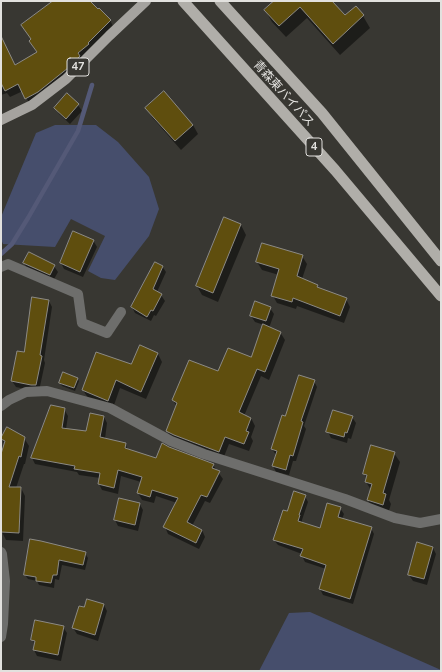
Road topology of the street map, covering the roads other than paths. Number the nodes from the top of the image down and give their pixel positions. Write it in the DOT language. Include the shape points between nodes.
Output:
graph roads {
  1 [pos="146,1"];
  2 [pos="183,1"];
  3 [pos="220,1"];
  4 [pos="1,120"];
  5 [pos="441,261"];
  6 [pos="1,267"];
  7 [pos="441,296"];
  8 [pos="121,312"];
  9 [pos="1,406"];
  10 [pos="441,519"];
  11 [pos="1,552"];
  12 [pos="1,638"];
  1 -- 4 [label="main road, 47" via="66,79 32,105"];
  2 -- 7 [label="highway, 青森東バイパス / 4" via="335,170"];
  3 -- 5 [label="highway, 青森東バイパス / 4" via="322,112"];
  6 -- 8 [label="street" via="8,264 78,294 82,323 107,333"];
  9 -- 10 [label="street" via="26,392 47,391 110,408 204,454 395,518 420,523"];
  11 -- 12 [label="street" via="5,581"];
}
